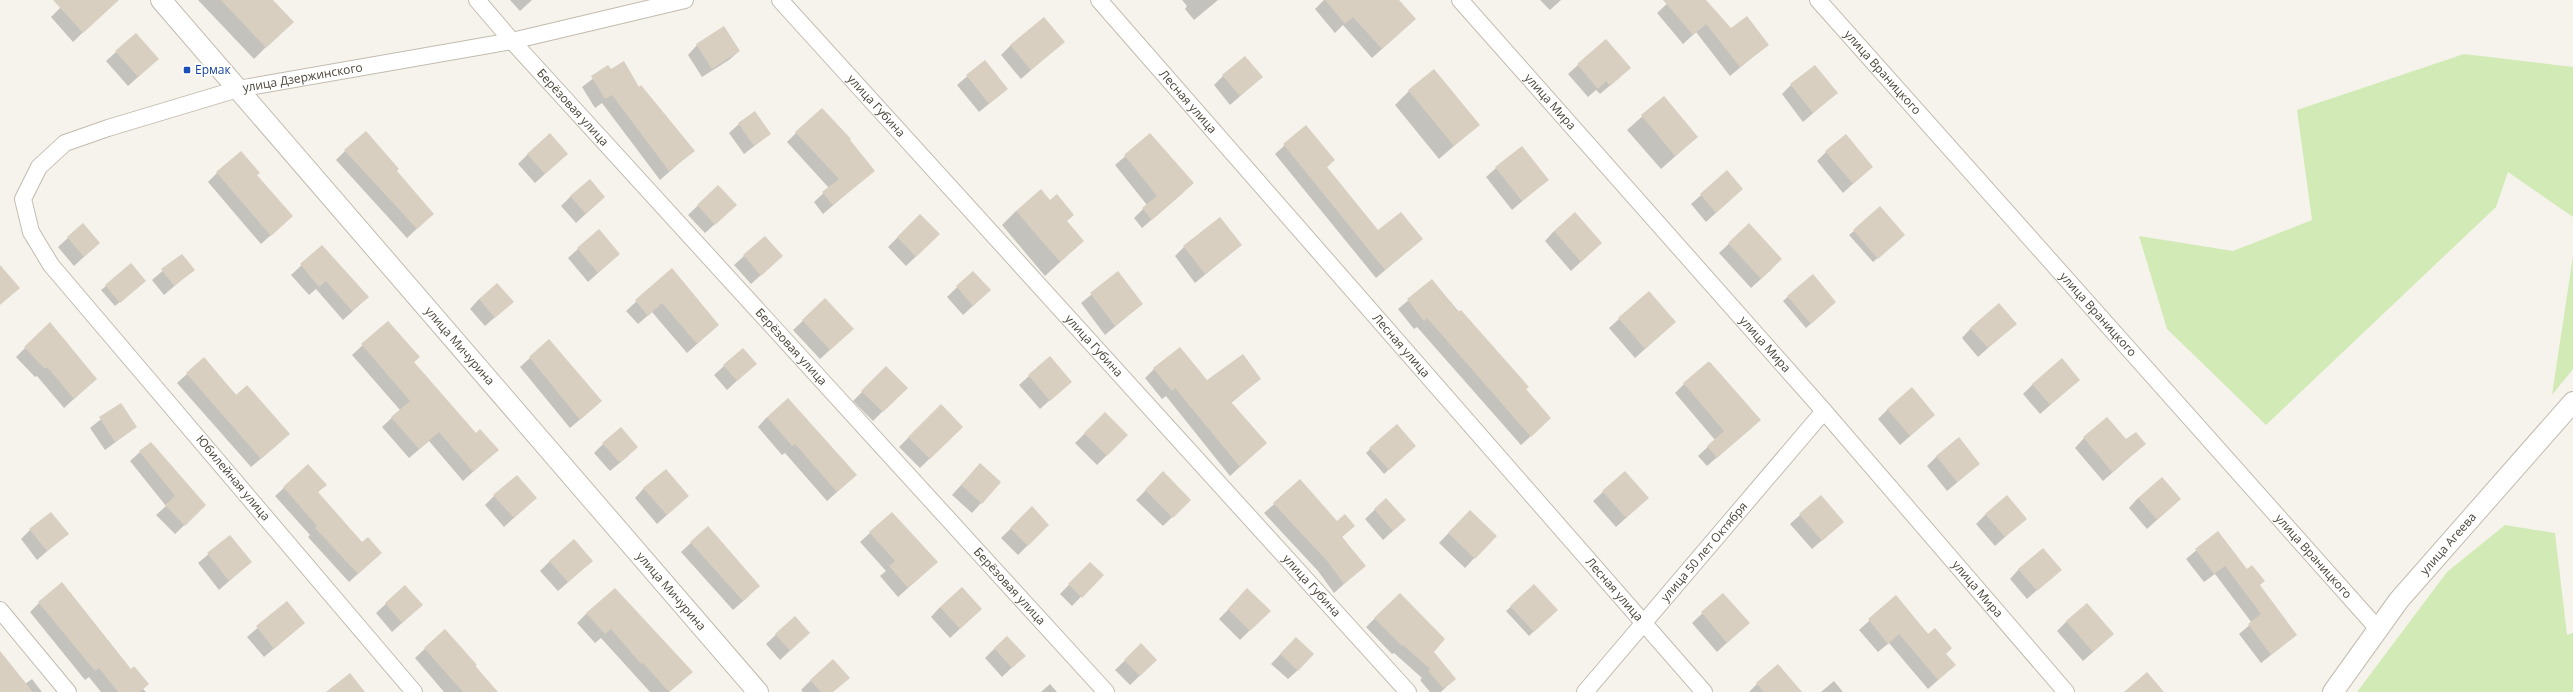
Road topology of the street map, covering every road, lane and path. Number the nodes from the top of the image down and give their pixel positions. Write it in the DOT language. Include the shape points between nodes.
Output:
graph roads {
  1 [pos="161,0"];
  2 [pos="477,0"];
  3 [pos="685,0"];
  4 [pos="780,0"];
  5 [pos="1099,0"];
  6 [pos="1460,0"];
  7 [pos="1818,0"];
  8 [pos="512,41"];
  9 [pos="238,89"];
  10 [pos="51,265"];
  11 [pos="2573,402"];
  12 [pos="1824,411"];
  13 [pos="0,610"];
  14 [pos="1643,623"];
  15 [pos="2378,629"];
  16 [pos="68,692"];
  17 [pos="414,692"];
  18 [pos="758,692"];
  19 [pos="1106,692"];
  20 [pos="1408,692"];
  21 [pos="1585,692"];
  22 [pos="1704,692"];
  23 [pos="2066,692"];
  24 [pos="2333,692"];
  1 -- 9 [label="street, улица Мичурина"];
  2 -- 8 [label="street, Берёзовая улица"];
  3 -- 8 [label="street, улица Дзержинского"];
  4 -- 20 [label="street, улица Губина"];
  5 -- 14 [label="street, Лесная улица"];
  6 -- 12 [label="street, улица Мира"];
  7 -- 15 [label="street, улица Враницкого"];
  8 -- 9 [label="street, улица Дзержинского"];
  8 -- 19 [label="street, Берёзовая улица"];
  9 -- 10 [label="street, улица Дзержинского" via="65,143 39,167 23,199 31,232"];
  9 -- 18 [label="street, улица Мичурина"];
  10 -- 17 [label="street, Юбилейная улица"];
  11 -- 15 [label="street, улица Агеева" via="2398,600"];
  12 -- 14 [label="street, улица 50 лет Октября"];
  12 -- 23 [label="street, улица Мира"];
  13 -- 16 [label="street"];
  14 -- 21 [label="street, улица 50 лет Октября"];
  14 -- 22 [label="street, Лесная улица"];
  15 -- 24 [label="street, улица Агеева"];
}
